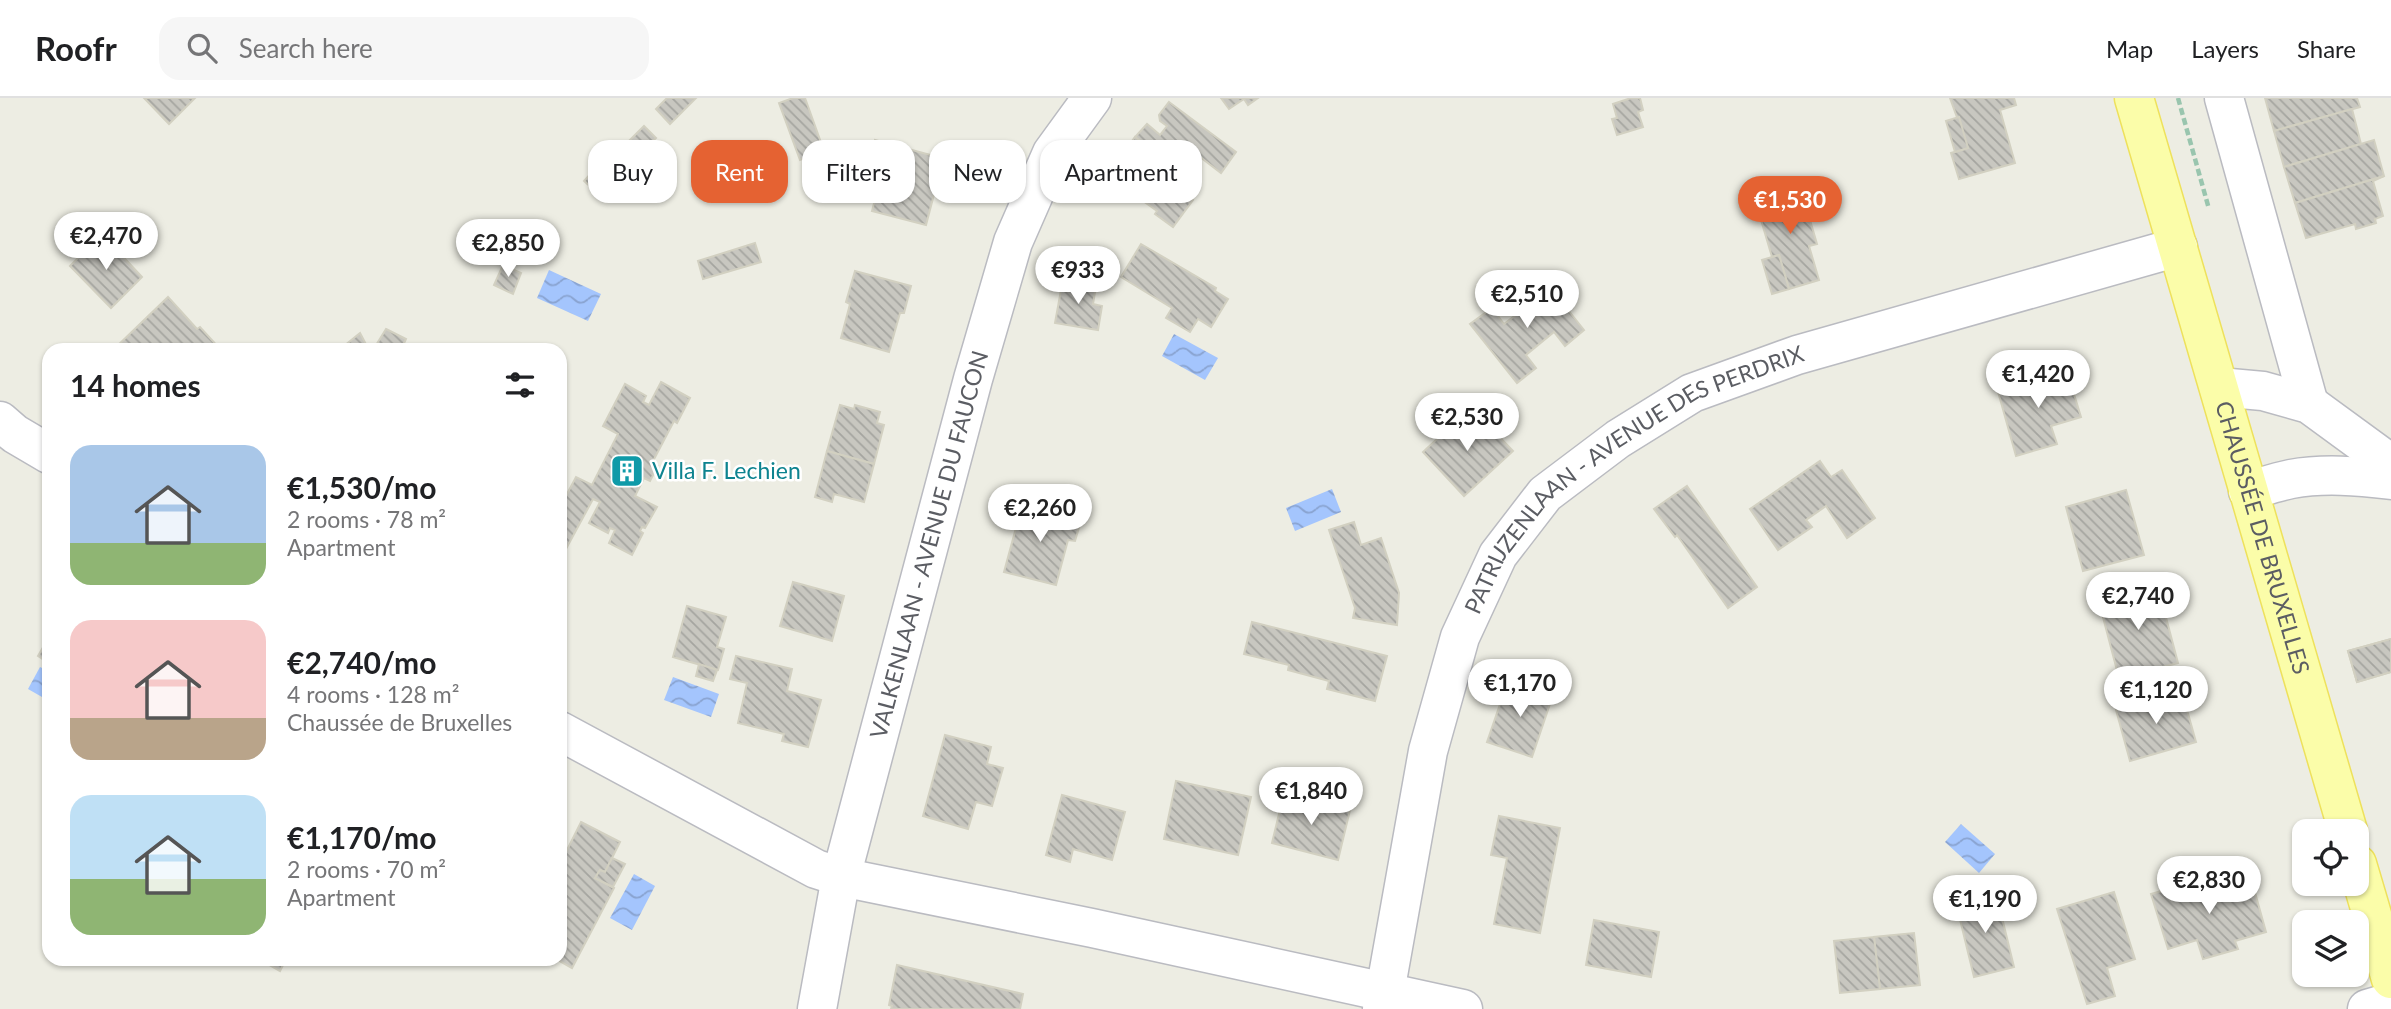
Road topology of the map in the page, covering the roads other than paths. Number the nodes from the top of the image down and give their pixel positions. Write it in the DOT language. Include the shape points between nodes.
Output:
graph roads {
  1 [pos="1092,98"];
  2 [pos="2134,98"];
  3 [pos="2224,98"];
  4 [pos="2178,247"];
  5 [pos="2219,387"];
  6 [pos="2309,404"];
  7 [pos="0,421"];
  8 [pos="42,450"];
  9 [pos="2391,464"];
  10 [pos="2391,480"];
  11 [pos="2248,492"];
  12 [pos="567,735"];
  13 [pos="2344,819"];
  14 [pos="841,877"];
  15 [pos="2366,896"];
  16 [pos="2391,979"];
  17 [pos="1384,1001"];
  18 [pos="2391,1002"];
  19 [pos="817,1009"];
  20 [pos="1463,1009"];
  21 [pos="2367,1009"];
  1 -- 14 [label="street, VALKENLAAN - AVENUE DU FAUCON" via="1052,153 1013,242"];
  2 -- 4 [label="main road, CHAUSSÉE DE BRUXELLES"];
  3 -- 6 [label="street"];
  4 -- 5 [label="main road, CHAUSSÉE DE BRUXELLES"];
  4 -- 17 [label="street, PATRIJZENLAAN - AVENUE DES PERDRIX" via="1797,355 1692,393 1618,439 1545,495 1498,555 1460,636 1429,751"];
  5 -- 6 [label="street" via="2263,391"];
  5 -- 11 [label="main road, CHAUSSÉE DE BRUXELLES"];
  6 -- 9 [label="street"];
  7 -- 8 [label="street"];
  10 -- 11 [label="street" via="2315,477"];
  11 -- 13 [label="main road, CHAUSSÉE DE BRUXELLES"];
  12 -- 14 [label="street" via="816,869"];
  14 -- 17 [label="street" via="1092,928"];
  14 -- 19 [label="street, VALKENLAAN - AVENUE DU FAUCON"];
  15 -- 16 [label="main road"];
  17 -- 20 [label="street"];
  18 -- 21 [label="street"];
}
